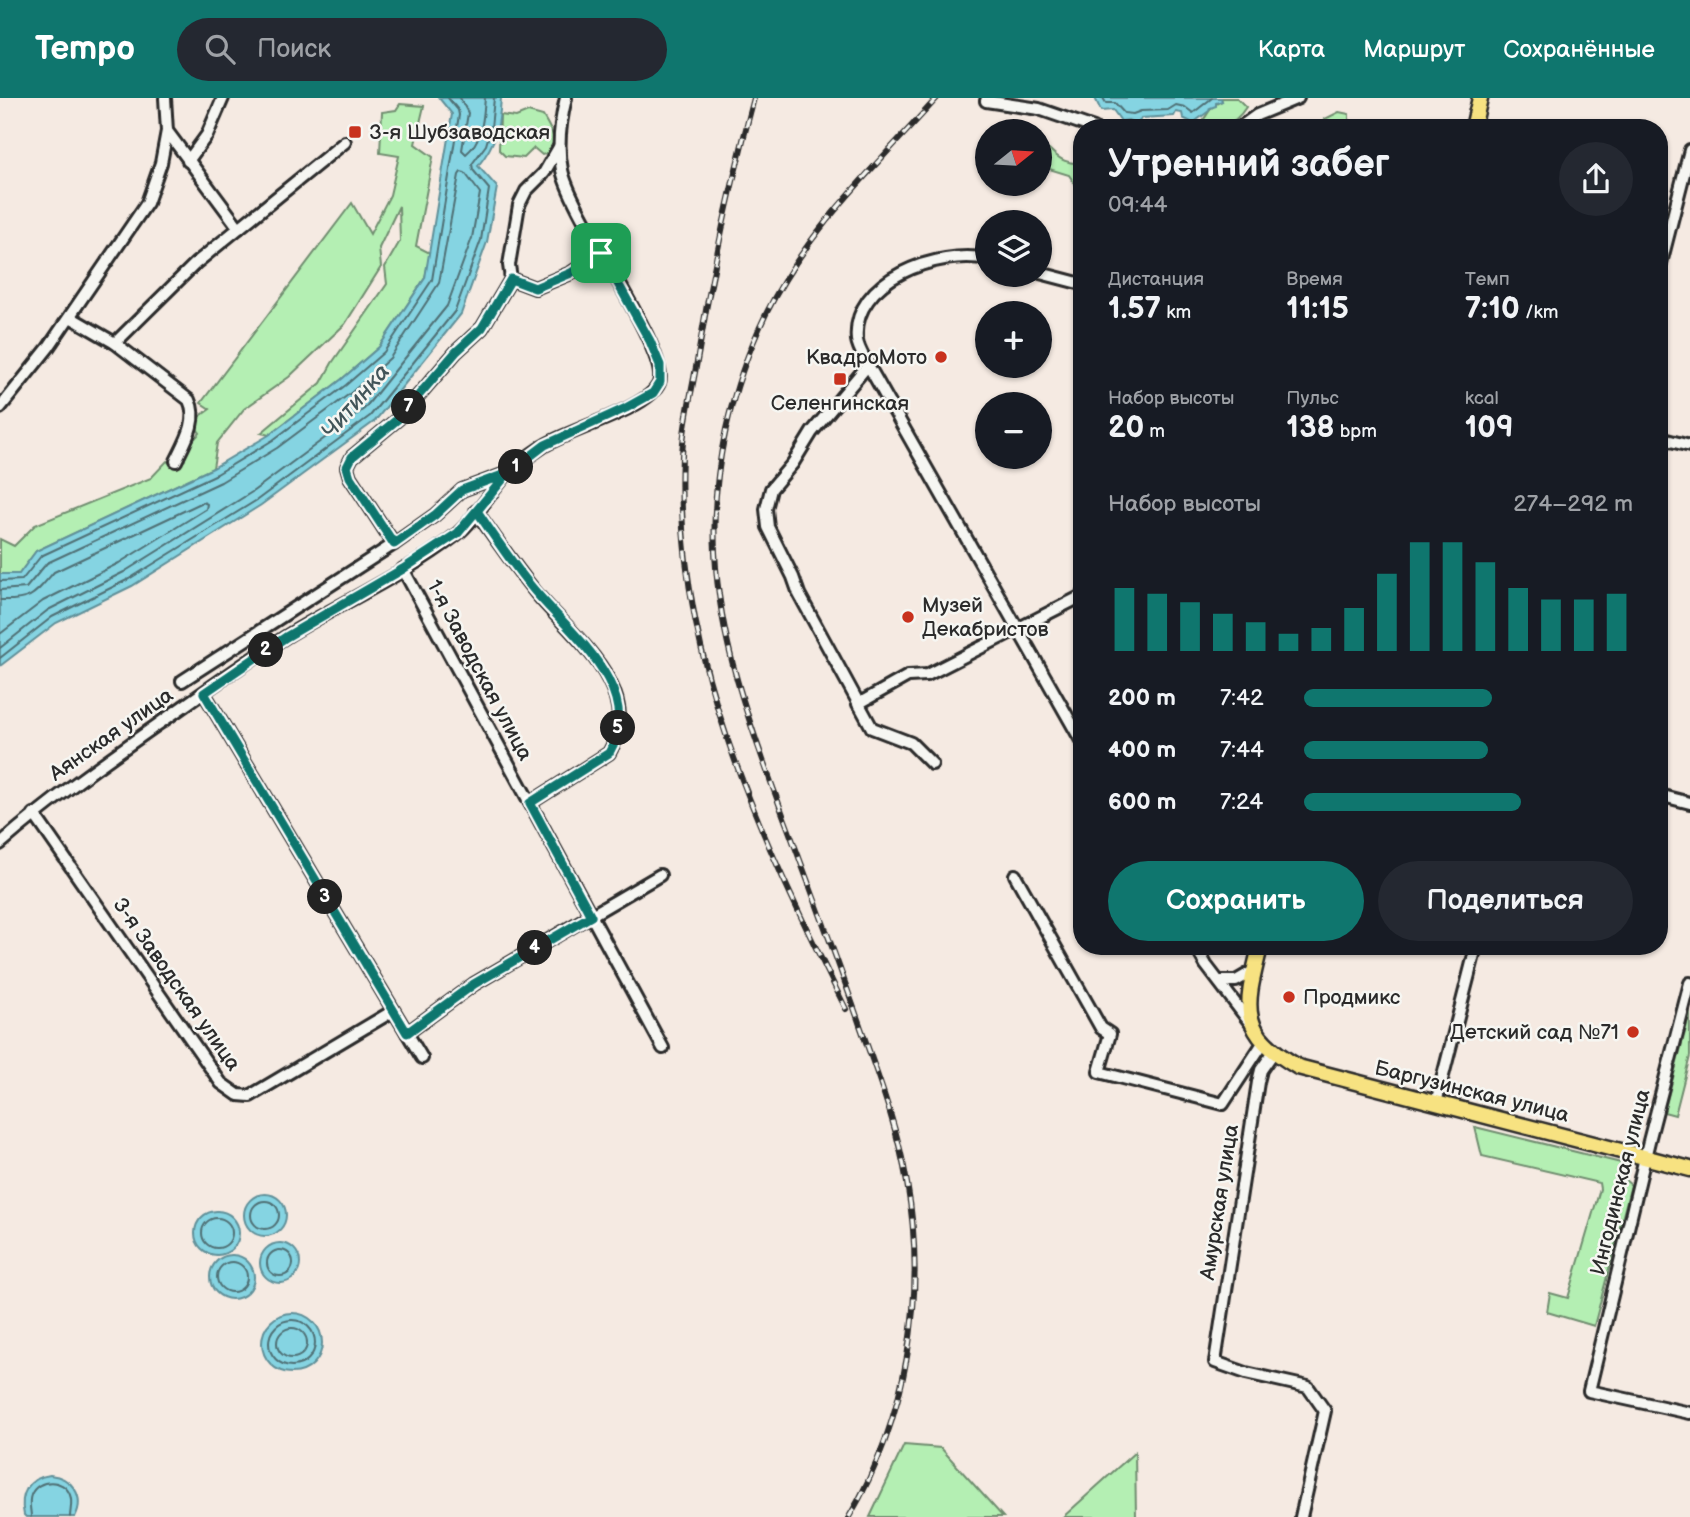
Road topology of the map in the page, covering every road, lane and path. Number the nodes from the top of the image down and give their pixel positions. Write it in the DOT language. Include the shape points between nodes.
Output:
graph roads {
  1 [pos="165,98"];
  2 [pos="223,98"];
  3 [pos="566,98"];
  4 [pos="1298,98"];
  5 [pos="1480,98"];
  6 [pos="987,99"];
  7 [pos="1251,119"];
  8 [pos="1475,119"];
  9 [pos="1073,121"];
  10 [pos="167,131"];
  11 [pos="345,142"];
  12 [pos="559,147"];
  13 [pos="1690,150"];
  14 [pos="188,161"];
  15 [pos="239,228"];
  16 [pos="1668,236"];
  17 [pos="601,253"];
  18 [pos="975,257"];
  19 [pos="1052,276"];
  20 [pos="511,279"];
  21 [pos="1073,282"];
  22 [pos="70,317"];
  23 [pos="115,343"];
  24 [pos="865,368"];
  25 [pos="0,408"];
  26 [pos="1668,440"];
  27 [pos="1690,446"];
  28 [pos="176,461"];
  29 [pos="508,473"];
  30 [pos="477,511"];
  31 [pos="394,544"];
  32 [pos="403,569"];
  33 [pos="1073,601"];
  34 [pos="1019,629"];
  35 [pos="182,681"];
  36 [pos="204,693"];
  37 [pos="859,704"];
  38 [pos="1073,726"];
  39 [pos="932,764"];
  40 [pos="1668,797"];
  41 [pos="530,803"];
  42 [pos="1690,803"];
  43 [pos="34,814"];
  44 [pos="0,844"];
  45 [pos="660,875"];
  46 [pos="1015,875"];
  47 [pos="591,916"];
  48 [pos="1201,955"];
  49 [pos="1258,955"];
  50 [pos="1474,955"];
  51 [pos="1255,970"];
  52 [pos="1219,981"];
  53 [pos="1690,983"];
  54 [pos="393,1011"];
  55 [pos="407,1033"];
  56 [pos="1264,1042"];
  57 [pos="663,1048"];
  58 [pos="422,1058"];
  59 [pos="1436,1103"];
  60 [pos="1645,1157"];
  61 [pos="1690,1169"];
  62 [pos="1690,1412"];
  63 [pos="1301,1517"];
  1 -- 10 [label="street"];
  2 -- 14 [label="street" via="207,135"];
  3 -- 12 [label="street"];
  4 -- 7 [label="street"];
  5 -- 8 [label="main road"];
  6 -- 9 [label="street"];
  10 -- 14 [label="street"];
  10 -- 22 [label="street" via="147,203"];
  11 -- 15 [label="street"];
  12 -- 17 [label="street" via="563,173"];
  12 -- 20 [label="street" via="519,205"];
  13 -- 16 [label="street"];
  14 -- 15 [label="street"];
  15 -- 23 [label="street"];
  17 -- 20 [label="street" via="571,273 535,288"];
  17 -- 29 [label="street, Аянская улица" via="650,341 660,365 660,382 650,395 545,445"];
  18 -- 24 [label="street" via="918,266 887,282 865,303 857,341"];
  19 -- 21 [label="street"];
  20 -- 31 [label="street" via="482,328 347,467"];
  22 -- 23 [label="street"];
  22 -- 25 [label="street"];
  23 -- 28 [label="street" via="190,400 194,410 191,429"];
  24 -- 34 [label="street"];
  24 -- 37 [label="street" via="771,489 766,509 768,527 799,594"];
  26 -- 27 [label="street"];
  29 -- 30 [label="street, Аянская улица"];
  29 -- 31 [label="street" via="462,490"];
  30 -- 32 [label="street, Аянская улица" via="458,533"];
  30 -- 41 [label="street" via="519,573 583,641 615,694 617,740 609,753"];
  31 -- 35 [label="street"];
  32 -- 36 [label="street, Аянская улица" via="286,637"];
  32 -- 41 [label="street, 1-я Заводская улица"];
  33 -- 34 [label="street"];
  34 -- 37 [label="street" via="927,675 908,676"];
  34 -- 38 [label="street"];
  36 -- 43 [label="street, Аянская улица"];
  36 -- 54 [label="street"];
  37 -- 39 [label="street" via="872,728 911,743"];
  40 -- 42 [label="street"];
  41 -- 47 [label="street, 1-я Заводская улица"];
  43 -- 44 [label="street, Аянская улица"];
  43 -- 54 [label="street, 3-я Заводская улица" via="221,1083 238,1095 250,1096"];
  45 -- 47 [label="street"];
  46 -- 56 [label="street" via="1101,1028 1110,1034 1099,1072 1223,1104"];
  47 -- 55 [label="street" via="474,984"];
  47 -- 57 [label="street, 1-я Заводская улица"];
  48 -- 52 [label="street"];
  49 -- 51 [label="main road"];
  50 -- 59 [label="street"];
  51 -- 52 [label="street" via="1236,981"];
  51 -- 56 [label="main road" via="1248,998 1251,1018"];
  52 -- 56 [label="street"];
  53 -- 60 [label="street, Ингодинская улица"];
  54 -- 55 [label="street"];
  55 -- 58 [label="street"];
  56 -- 59 [label="main road, Баргузинская улица" via="1297,1068"];
  56 -- 63 [label="street, Амурская улица" via="1216,1362 1308,1387 1325,1411"];
  59 -- 60 [label="main road, Баргузинская улица"];
  60 -- 61 [label="main road, Баргузинская улица"];
  60 -- 62 [label="street, Ингодинская улица" via="1590,1391"];
}
